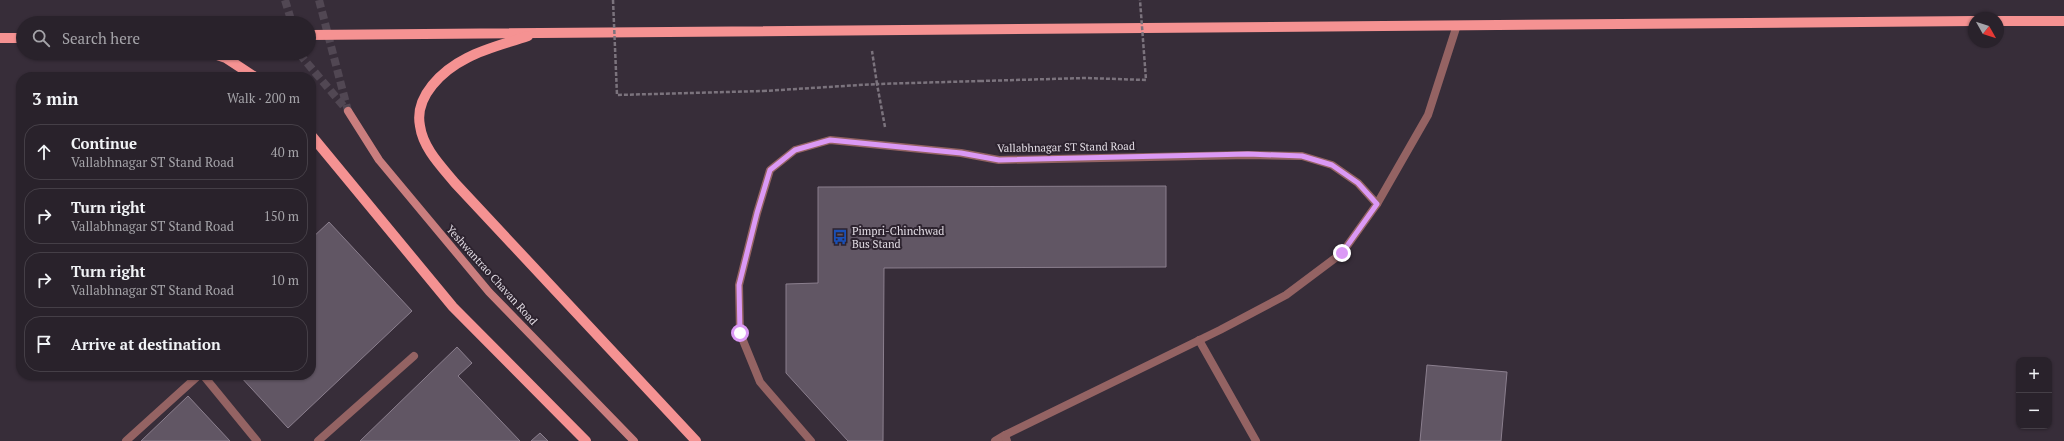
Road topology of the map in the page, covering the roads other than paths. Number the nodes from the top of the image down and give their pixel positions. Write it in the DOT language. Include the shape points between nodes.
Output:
graph roads {
  1 [pos="2064,20"];
  2 [pos="1968,21"];
  3 [pos="2004,21"];
  4 [pos="1457,25"];
  5 [pos="535,33"];
  6 [pos="316,35"];
  7 [pos="0,38"];
  8 [pos="16,38"];
  9 [pos="229,60"];
  10 [pos="247,72"];
  11 [pos="348,111"];
  12 [pos="316,141"];
  13 [pos="1377,204"];
  14 [pos="1199,340"];
  15 [pos="414,356"];
  16 [pos="193,380"];
  17 [pos="207,380"];
  18 [pos="1006,438"];
  19 [pos="126,441"];
  20 [pos="257,441"];
  21 [pos="318,441"];
  22 [pos="586,441"];
  23 [pos="634,441"];
  24 [pos="696,441"];
  25 [pos="811,441"];
  26 [pos="995,441"];
  27 [pos="1256,441"];
  1 -- 3 [label="main road"];
  2 -- 4 [label="main road"];
  4 -- 5 [label="main road"];
  4 -- 13 [label="street" via="1428,115"];
  5 -- 6 [label="main road"];
  5 -- 24 [label="main road" via="467,58 436,79 422,101 419,125 429,149 455,183"];
  7 -- 8 [label="main road"];
  9 -- 10 [label="main road"];
  11 -- 23 [label="street, Yeshwantrao Chavan Road" via="379,160 489,292"];
  12 -- 22 [label="main road" via="453,307"];
  13 -- 14 [label="street" via="1342,253 1286,295"];
  13 -- 25 [label="street, Vallabhnagar ST Stand Road" via="1358,183 1332,165 1302,156 1248,154 999,160 961,153 830,140 795,150 770,170 757,213 739,285 740,333 760,382"];
  14 -- 18 [label="street"];
  14 -- 27 [label="street"];
  15 -- 21 [label="street"];
  16 -- 19 [label="street"];
  17 -- 20 [label="street"];
  18 -- 26 [label="street"];
}
